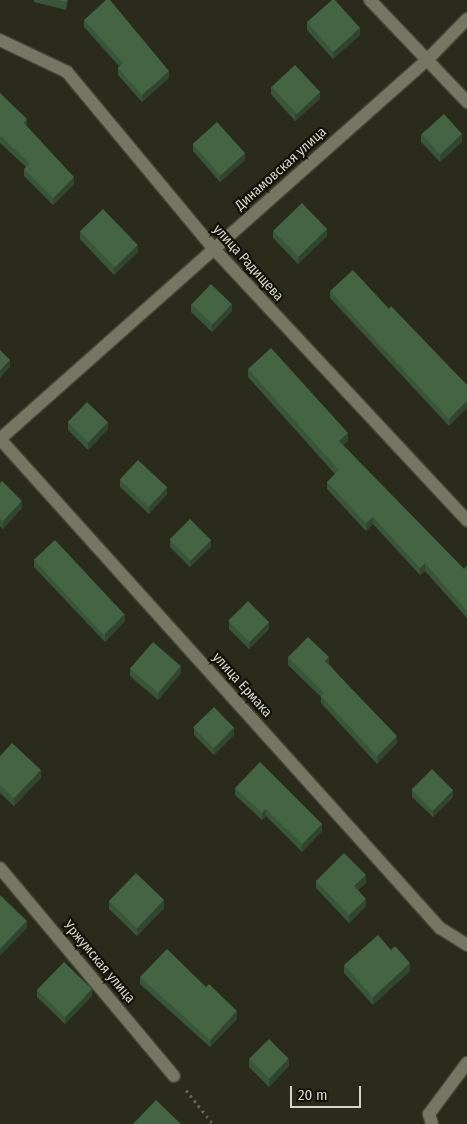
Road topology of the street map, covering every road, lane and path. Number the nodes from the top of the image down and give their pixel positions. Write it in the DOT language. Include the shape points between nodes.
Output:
graph roads {
  1 [pos="370,0"];
  2 [pos="467,19"];
  3 [pos="0,40"];
  4 [pos="428,59"];
  5 [pos="467,102"];
  6 [pos="214,249"];
  7 [pos="0,439"];
  8 [pos="467,520"];
  9 [pos="0,868"];
  10 [pos="467,945"];
  11 [pos="467,1063"];
  12 [pos="174,1076"];
  13 [pos="431,1119"];
  14 [pos="213,1124"];
  1 -- 4 [label="street"];
  2 -- 4 [label="street, Динамовская улица"];
  3 -- 6 [label="street, улица Радищева" via="67,72"];
  4 -- 5 [label="street"];
  4 -- 6 [label="street, Динамовская улица"];
  6 -- 7 [label="street, Динамовская улица"];
  6 -- 8 [label="street, улица Радищева"];
  7 -- 10 [label="street, улица Ермака" via="440,928"];
  9 -- 12 [label="street, Уржумская улица"];
  11 -- 13 [label="street"];
  12 -- 14 [label="path"];
}
